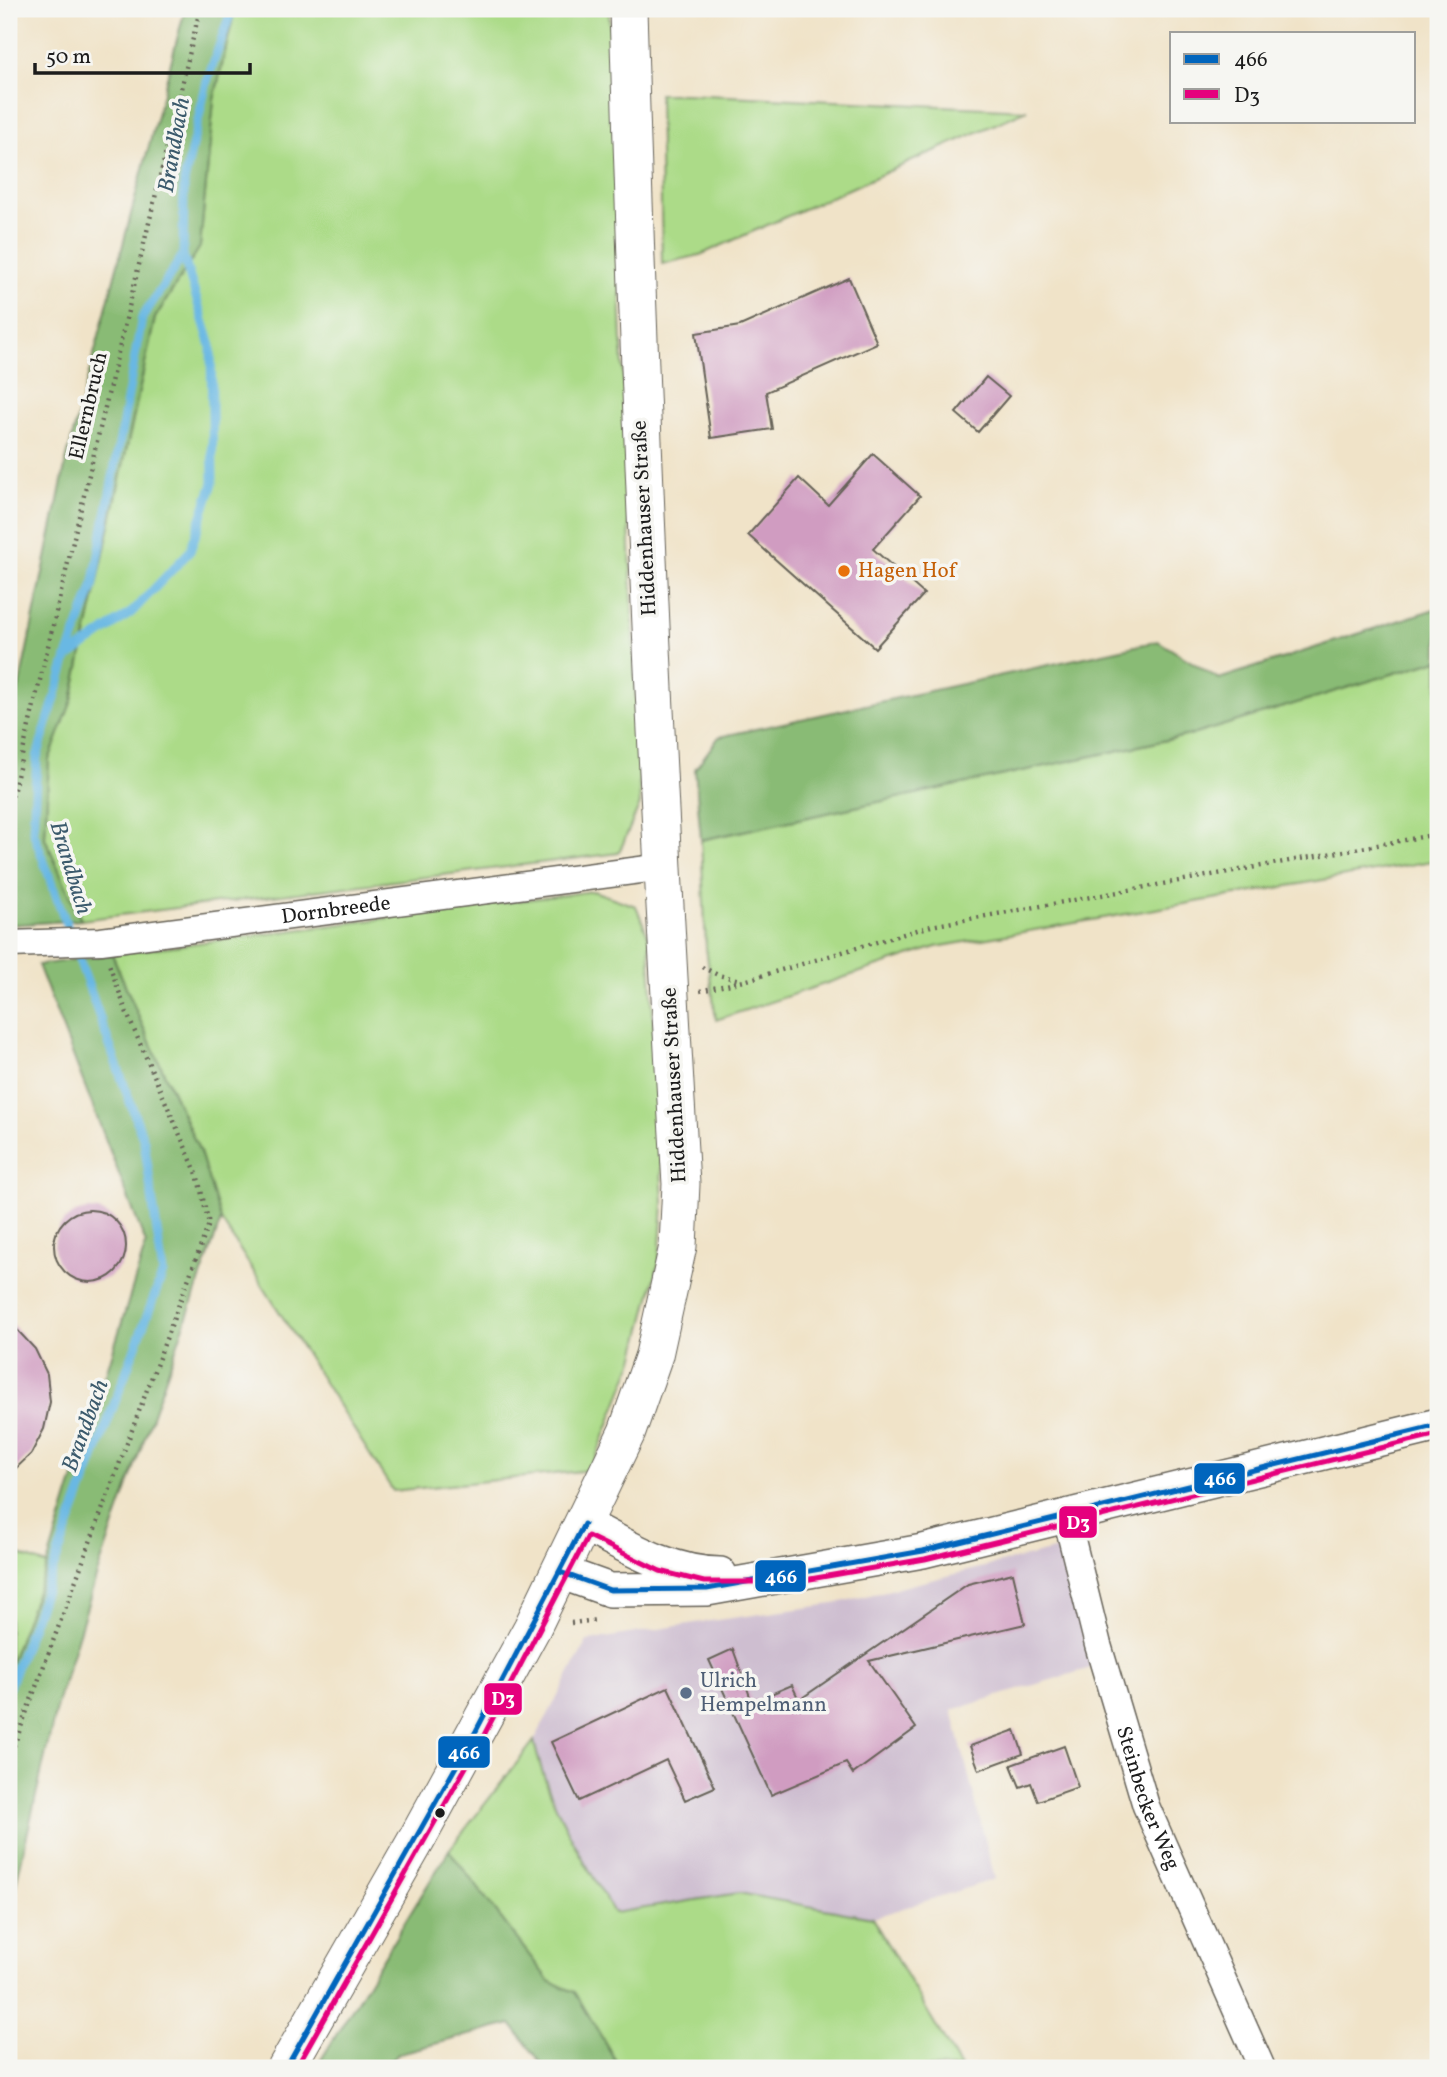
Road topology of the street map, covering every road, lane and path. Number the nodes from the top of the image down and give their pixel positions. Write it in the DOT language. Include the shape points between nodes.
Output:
graph roads {
  1 [pos="200,9"];
  2 [pos="628,9"];
  3 [pos="9,810"];
  4 [pos="1438,834"];
  5 [pos="663,867"];
  6 [pos="101,941"];
  7 [pos="9,944"];
  8 [pos="670,996"];
  9 [pos="1438,1425"];
  10 [pos="1066,1516"];
  11 [pos="584,1524"];
  12 [pos="560,1572"];
  13 [pos="792,1573"];
  14 [pos="9,1759"];
  15 [pos="286,2068"];
  16 [pos="1262,2068"];
  1 -- 3 [label="path, Ellernbruch"];
  2 -- 5 [label="main road, Hiddenhauser Straße" via="638,355"];
  4 -- 8 [label="path" via="931,926 744,981"];
  5 -- 6 [label="street, Dornbreede"];
  5 -- 8 [label="main road, Hiddenhauser Straße"];
  6 -- 7 [label="street, Dornbreede"];
  6 -- 14 [label="path" via="128,1016 197,1174 209,1224"];
  8 -- 11 [label="main road, Hiddenhauser Straße" via="681,1184 678,1246 654,1355 627,1432"];
  9 -- 10 [label="street"];
  10 -- 13 [label="street" via="923,1550"];
  10 -- 16 [label="street, Steinbecker Weg" via="1146,1806"];
  11 -- 12 [label="main road, Hiddenhauser Straße"];
  11 -- 13 [label="street" via="663,1563 706,1574"];
  12 -- 13 [label="street" via="610,1590 706,1589"];
  12 -- 15 [label="main road, Hiddenhauser Straße"];
}
